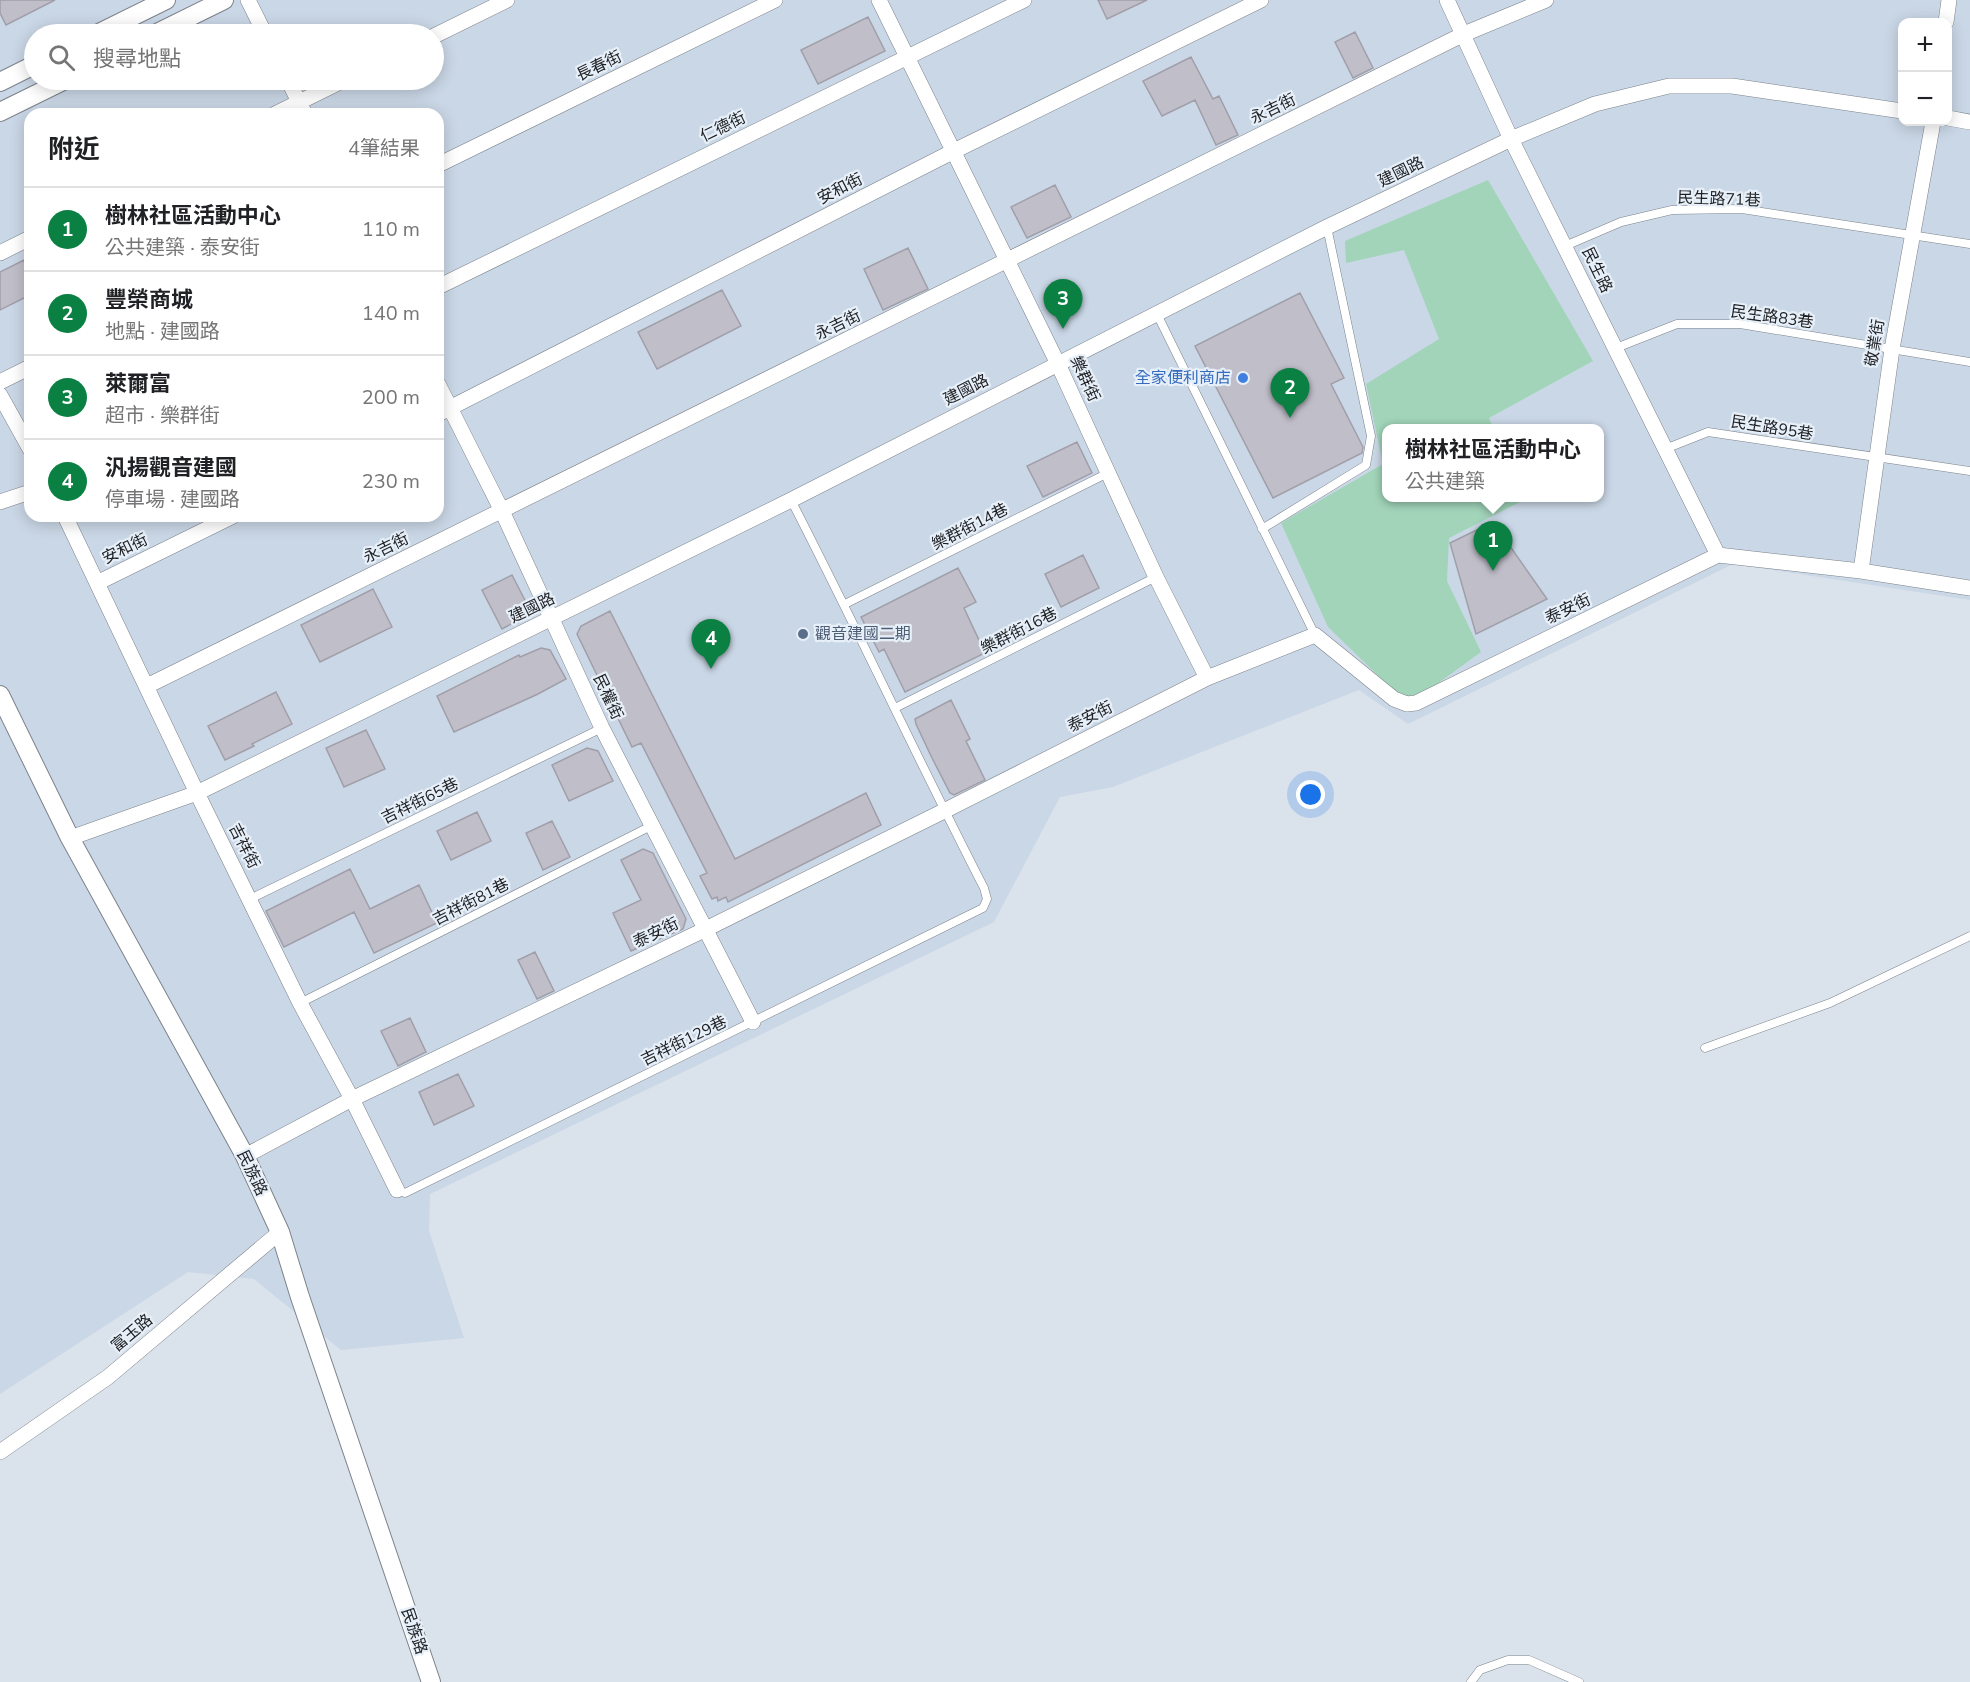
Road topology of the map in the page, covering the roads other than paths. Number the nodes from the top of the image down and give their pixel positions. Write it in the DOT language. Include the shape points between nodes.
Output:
graph roads {
  1 [pos="166,0"];
  2 [pos="224,0"];
  3 [pos="248,0"];
  4 [pos="507,0"];
  5 [pos="775,0"];
  6 [pos="879,0"];
  7 [pos="1024,0"];
  8 [pos="1261,0"];
  9 [pos="1447,0"];
  10 [pos="1546,0"];
  11 [pos="1949,0"];
  12 [pos="1947,18"];
  13 [pos="117,24"];
  14 [pos="175,24"];
  15 [pos="260,24"];
  16 [pos="444,31"];
  17 [pos="1464,34"];
  18 [pos="908,57"];
  19 [pos="24,70"];
  20 [pos="0,82"];
  21 [pos="45,90"];
  22 [pos="293,90"];
  23 [pos="329,90"];
  24 [pos="302,108"];
  25 [pos="1898,110"];
  26 [pos="0,112"];
  27 [pos="1952,119"];
  28 [pos="1970,122"];
  29 [pos="1932,126"];
  30 [pos="1511,139"];
  31 [pos="952,152"];
  32 [pos="444,162"];
  33 [pos="1327,227"];
  34 [pos="1913,237"];
  35 [pos="24,241"];
  36 [pos="1970,244"];
  37 [pos="1565,246"];
  38 [pos="0,253"];
  39 [pos="1008,261"];
  40 [pos="444,284"];
  41 [pos="1157,314"];
  42 [pos="1616,348"];
  43 [pos="1892,349"];
  44 [pos="1970,362"];
  45 [pos="1058,363"];
  46 [pos="24,370"];
  47 [pos="0,382"];
  48 [pos="0,395"];
  49 [pos="444,411"];
  50 [pos="24,437"];
  51 [pos="1665,449"];
  52 [pos="1877,458"];
  53 [pos="1970,471"];
  54 [pos="1108,473"];
  55 [pos="24,494"];
  56 [pos="791,500"];
  57 [pos="0,502"];
  58 [pos="502,511"];
  59 [pos="68,522"];
  60 [pos="221,522"];
  61 [pos="1262,529"];
  62 [pos="1718,555"];
  63 [pos="1861,571"];
  64 [pos="1156,577"];
  65 [pos="97,583"];
  66 [pos="1970,588"];
  67 [pos="845,604"];
  68 [pos="552,619"];
  69 [pos="1315,635"];
  70 [pos="1207,678"];
  71 [pos="147,686"];
  72 [pos="0,695"];
  73 [pos="895,708"];
  74 [pos="602,728"];
  75 [pos="196,793"];
  76 [pos="944,812"];
  77 [pos="653,825"];
  78 [pos="70,838"];
  79 [pos="250,898"];
  80 [pos="706,929"];
  81 [pos="1970,936"];
  82 [pos="300,1003"];
  83 [pos="753,1022"];
  84 [pos="1705,1048"];
  85 [pos="352,1099"];
  86 [pos="245,1156"];
  87 [pos="397,1190"];
  88 [pos="280,1233"];
  89 [pos="0,1452"];
  90 [pos="431,1682"];
  91 [pos="1471,1682"];
  92 [pos="1579,1682"];
  1 -- 13 [label="street"];
  2 -- 14 [label="street"];
  3 -- 15 [label="street"];
  4 -- 16 [label="street"];
  5 -- 32 [label="street, 長春街"];
  6 -- 18 [label="street, 樂群街"];
  7 -- 18 [label="street, 仁德街"];
  8 -- 31 [label="street, 安和街"];
  9 -- 17 [label="street, 民生路"];
  10 -- 17 [label="street, 永吉街"];
  11 -- 12 [label="street"];
  17 -- 30 [label="street, 民生路"];
  17 -- 39 [label="street, 永吉街"];
  18 -- 31 [label="street, 樂群街"];
  18 -- 40 [label="street, 仁德街"];
  19 -- 20 [label="street"];
  21 -- 26 [label="street"];
  22 -- 24 [label="street"];
  23 -- 24 [label="street"];
  25 -- 30 [label="street, 建國路" via="1732,86 1669,86 1595,104"];
  27 -- 28 [label="street"];
  29 -- 34 [label="street, 敬業街"];
  30 -- 33 [label="street, 建國路"];
  30 -- 37 [label="street, 民生路"];
  31 -- 39 [label="street, 樂群街"];
  31 -- 49 [label="street, 安和街"];
  33 -- 41 [label="street, 建國路"];
  33 -- 61 [label="lane" via="1371,436 1366,465"];
  34 -- 36 [label="lane, 民生路71巷"];
  34 -- 37 [label="lane, 民生路71巷" via="1742,209 1672,210 1621,222"];
  34 -- 43 [label="street, 敬業街"];
  35 -- 38 [label="street"];
  37 -- 42 [label="street, 民生路"];
  39 -- 45 [label="street, 樂群街"];
  39 -- 58 [label="street, 永吉街"];
  41 -- 45 [label="street, 建國路"];
  41 -- 61 [label="lane"];
  42 -- 43 [label="lane, 民生路83巷" via="1677,324 1740,324"];
  42 -- 51 [label="street, 民生路"];
  43 -- 44 [label="lane, 民生路83巷"];
  43 -- 52 [label="street, 敬業街"];
  45 -- 54 [label="street, 樂群街"];
  45 -- 56 [label="street, 建國路"];
  46 -- 47 [label="street"];
  48 -- 50 [label="street"];
  49 -- 58 [label="street, 民權街"];
  51 -- 52 [label="lane, 民生路95巷" via="1708,432"];
  51 -- 62 [label="street, 民生路"];
  52 -- 53 [label="lane, 民生路95巷"];
  52 -- 63 [label="street, 敬業街"];
  54 -- 64 [label="street, 樂群街"];
  54 -- 67 [label="lane, 樂群街14巷"];
  55 -- 57 [label="street"];
  56 -- 67 [label="lane"];
  56 -- 68 [label="street, 建國路"];
  58 -- 68 [label="street, 民權街"];
  58 -- 71 [label="street, 永吉街"];
  59 -- 65 [label="street, 吉祥街"];
  60 -- 65 [label="street, 安和街"];
  61 -- 69 [label="lane"];
  62 -- 63 [label="street"];
  62 -- 69 [label="street, 泰安街" via="1416,703 1394,699"];
  63 -- 66 [label="street"];
  64 -- 70 [label="street, 樂群街"];
  64 -- 73 [label="lane, 樂群街16巷"];
  65 -- 71 [label="street, 吉祥街"];
  67 -- 73 [label="lane"];
  68 -- 74 [label="street, 民權街"];
  68 -- 75 [label="street, 建國路"];
  69 -- 70 [label="street, 泰安街"];
  70 -- 76 [label="street, 泰安街"];
  71 -- 75 [label="street, 吉祥街"];
  72 -- 78 [label="street, 民族路"];
  73 -- 76 [label="lane"];
  74 -- 77 [label="street, 民權街"];
  74 -- 79 [label="lane, 吉祥街65巷"];
  75 -- 78 [label="street, 建國路"];
  75 -- 79 [label="street, 吉祥街"];
  76 -- 80 [label="street, 泰安街"];
  76 -- 83 [label="lane, 吉祥街129巷" via="984,888 987,899 983,908"];
  77 -- 80 [label="street, 民權街"];
  77 -- 82 [label="lane, 吉祥街81巷"];
  78 -- 86 [label="street, 民族路"];
  79 -- 82 [label="street, 吉祥街"];
  80 -- 83 [label="street, 民權街"];
  80 -- 85 [label="street, 泰安街"];
  81 -- 84 [label="lane" via="1830,1003"];
  82 -- 85 [label="street, 吉祥街"];
  83 -- 87 [label="lane, 吉祥街129巷" via="405,1193"];
  85 -- 86 [label="street, 泰安街"];
  85 -- 87 [label="street, 吉祥街"];
  86 -- 88 [label="street, 民族路"];
  88 -- 89 [label="street, 富玉路" via="108,1377"];
  88 -- 90 [label="street, 民族路"];
  91 -- 92 [label="lane" via="1480,1670 1508,1660 1529,1660"];
}
